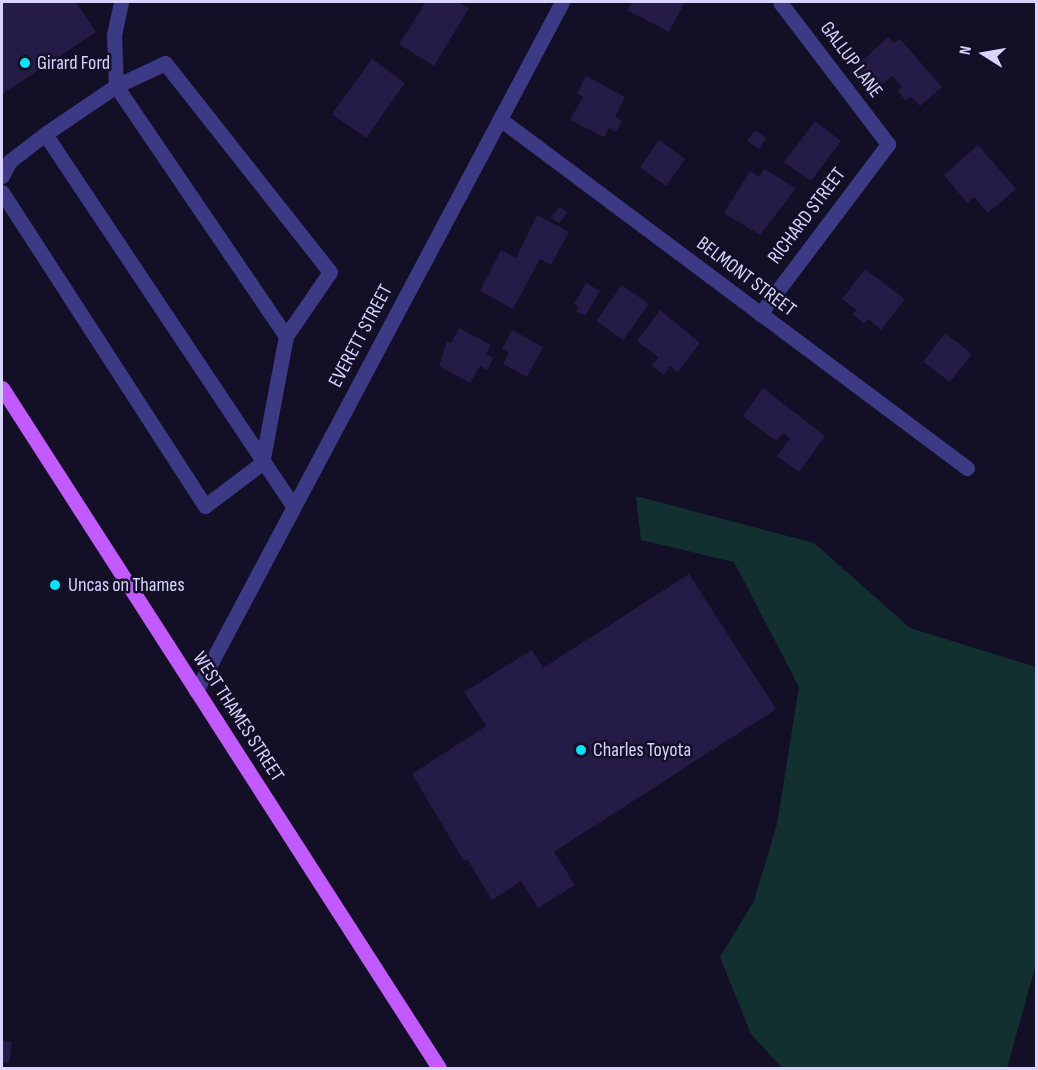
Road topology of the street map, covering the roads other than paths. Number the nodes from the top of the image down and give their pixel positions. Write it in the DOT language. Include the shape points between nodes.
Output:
graph roads {
  1 [pos="121,2"];
  2 [pos="562,2"];
  3 [pos="780,2"];
  4 [pos="116,86"];
  5 [pos="500,119"];
  6 [pos="45,134"];
  7 [pos="888,144"];
  8 [pos="6,155"];
  9 [pos="2,176"];
  10 [pos="2,192"];
  11 [pos="760,314"];
  12 [pos="286,336"];
  13 [pos="2,388"];
  14 [pos="262,463"];
  15 [pos="967,468"];
  16 [pos="294,507"];
  17 [pos="196,691"];
  18 [pos="440,1068"];
  1 -- 4 [label="street" via="114,34"];
  2 -- 5 [label="street, EVERETT STREET"];
  3 -- 7 [label="street, GALLUP LANE"];
  4 -- 6 [label="street"];
  4 -- 12 [label="street"];
  4 -- 12 [label="street" via="165,63 330,272"];
  5 -- 11 [label="street, BELMONT STREET"];
  5 -- 16 [label="street, EVERETT STREET"];
  6 -- 8 [label="street"];
  6 -- 14 [label="street"];
  7 -- 11 [label="street, RICHARD STREET"];
  8 -- 9 [label="street"];
  10 -- 14 [label="street" via="205,506"];
  11 -- 15 [label="street, BELMONT STREET"];
  12 -- 14 [label="street"];
  13 -- 17 [label="main road, WEST THAMES STREET"];
  14 -- 16 [label="street"];
  16 -- 17 [label="street, EVERETT STREET"];
  17 -- 18 [label="main road, WEST THAMES STREET"];
}
